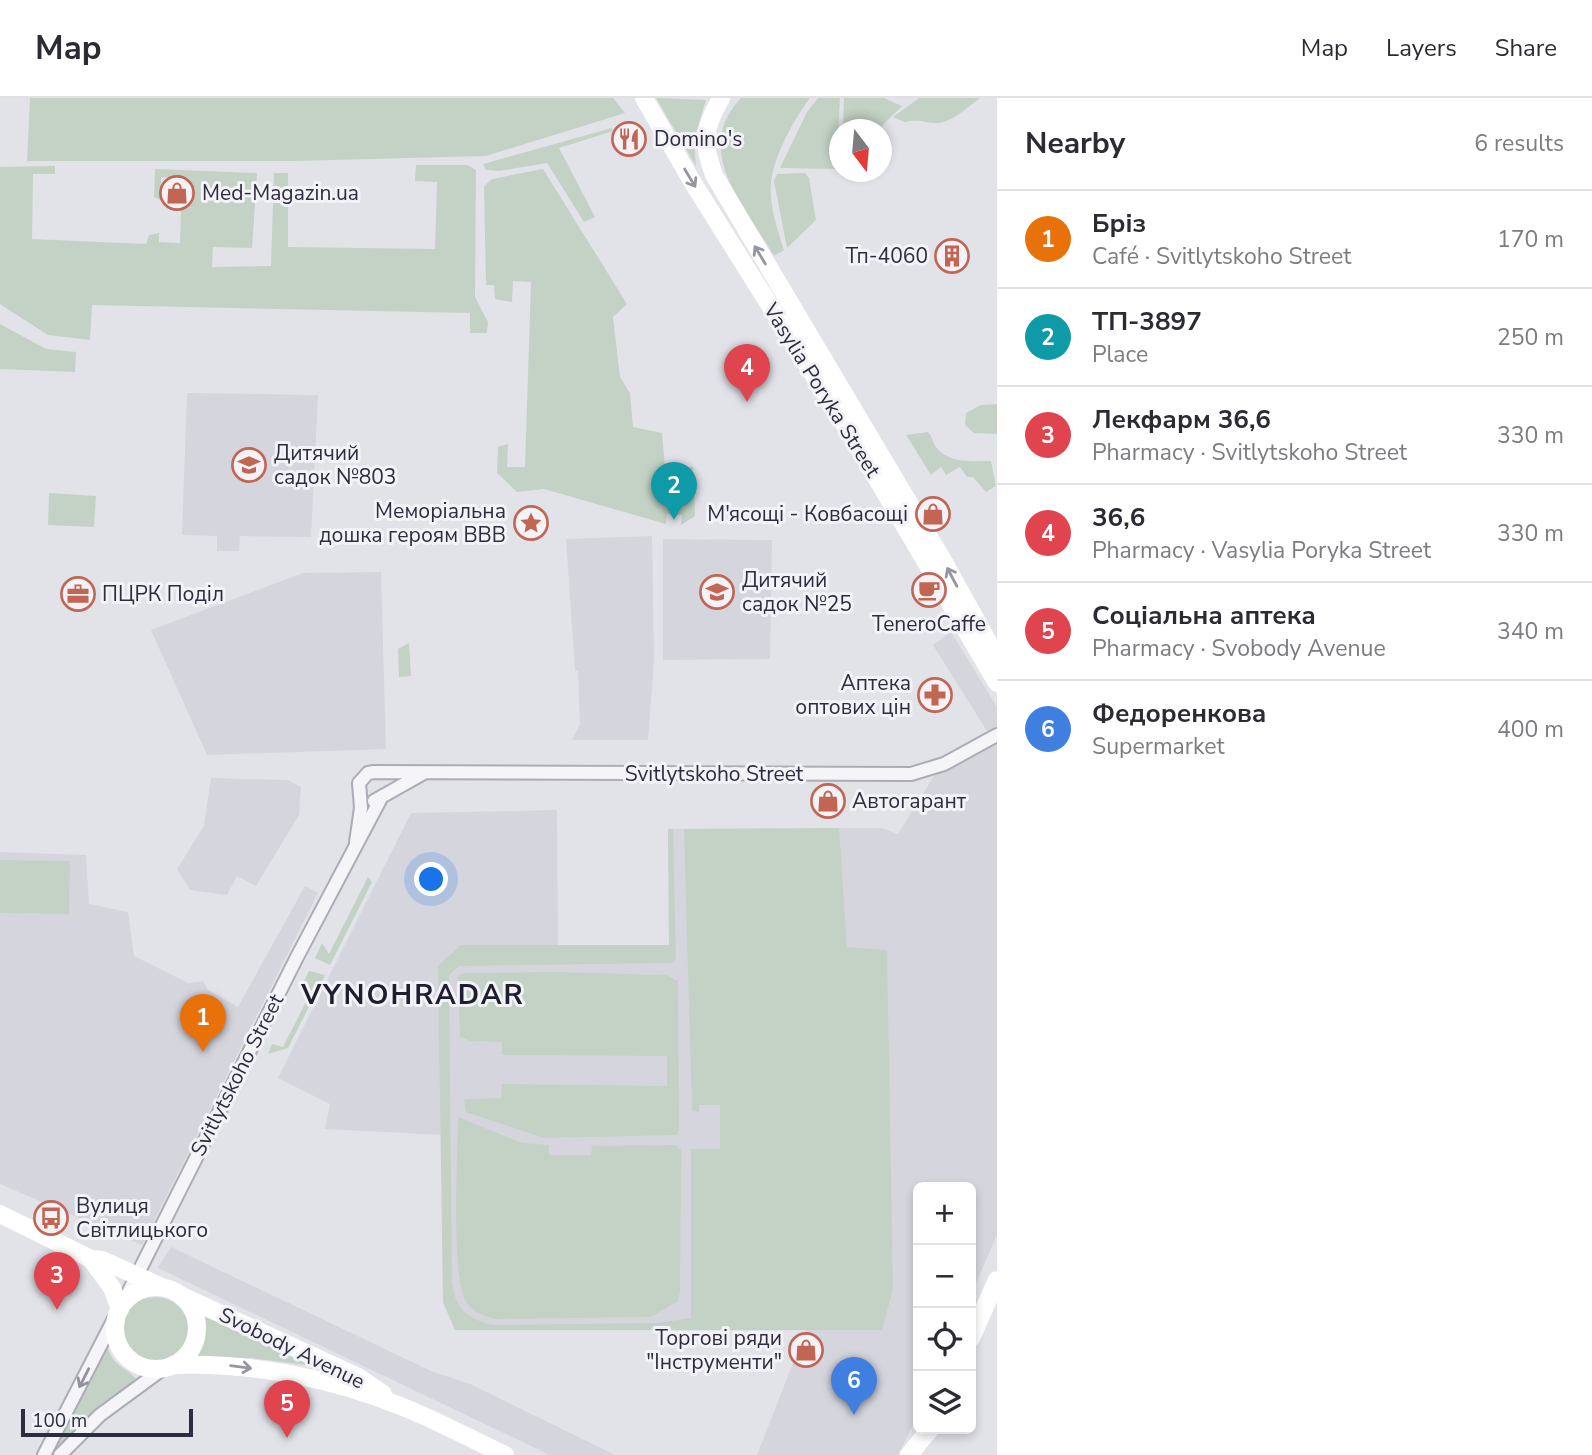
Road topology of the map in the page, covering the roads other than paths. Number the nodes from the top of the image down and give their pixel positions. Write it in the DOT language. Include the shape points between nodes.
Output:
graph roads {
  1 [pos="644,98"];
  2 [pos="721,98"];
  3 [pos="997,658"];
  4 [pos="997,683"];
  5 [pos="997,734"];
  6 [pos="374,772"];
  7 [pos="422,774"];
  8 [pos="361,795"];
  9 [pos="383,798"];
  10 [pos="356,842"];
  11 [pos="0,1214"];
  12 [pos="91,1259"];
  13 [pos="135,1274"];
  14 [pos="997,1280"];
  15 [pos="173,1292"];
  16 [pos="118,1313"];
  17 [pos="976,1327"];
  18 [pos="169,1367"];
  19 [pos="401,1406"];
  20 [pos="926,1434"];
  21 [pos="929,1434"];
  22 [pos="44,1455"];
  23 [pos="60,1455"];
  24 [pos="505,1455"];
  25 [pos="909,1455"];
  26 [pos="925,1455"];
  1 -- 4 [label="street, Vasylia Poryka Street, one-way"];
  3 -- 2 [label="street, Vasylia Poryka Street, one-way" via="714,175 705,151 705,131"];
  5 -- 7 [label="street, Svitlytskoho Street" via="944,764 911,774"];
  6 -- 7 [label="street, Svitlytskoho Street"];
  6 -- 8 [label="street" via="359,782"];
  6 -- 9 [label="street" via="388,783"];
  7 -- 9 [label="street, Svitlytskoho Street"];
  8 -- 9 [label="street" via="373,802"];
  8 -- 10 [label="street, Svitlytskoho Street"];
  9 -- 10 [label="street, Svitlytskoho Street"];
  10 -- 13 [label="street, Svitlytskoho Street"];
  11 -- 12 [label="street, Svobody Avenue"];
  12 -- 13 [label="street, Svobody Avenue"];
  12 -- 16 [label="street, Svobody Avenue" via="112,1288"];
  13 -- 15 [label="street, Svobody Avenue"];
  13 -- 16 [label="street, Svitlytskoho Street"];
  14 -- 17 [label="street"];
  15 -- 16 [label="street" via="143,1289 129,1297"];
  15 -- 18 [label="street" via="191,1308 197,1332 191,1348"];
  15 -- 19 [label="street, Svobody Avenue" via="358,1377"];
  16 -- 18 [label="street" via="117,1342 126,1356 148,1368"];
  16 -- 22 [label="street, Svitlytskoho Street, one-way"];
  18 -- 19 [label="street, Svobody Avenue, one-way" via="237,1366 289,1374"];
  18 -- 23 [label="street" via="100,1415"];
  19 -- 24 [label="street, Svobody Avenue"];
  20 -- 25 [label="street"];
  21 -- 26 [label="street"];
}
